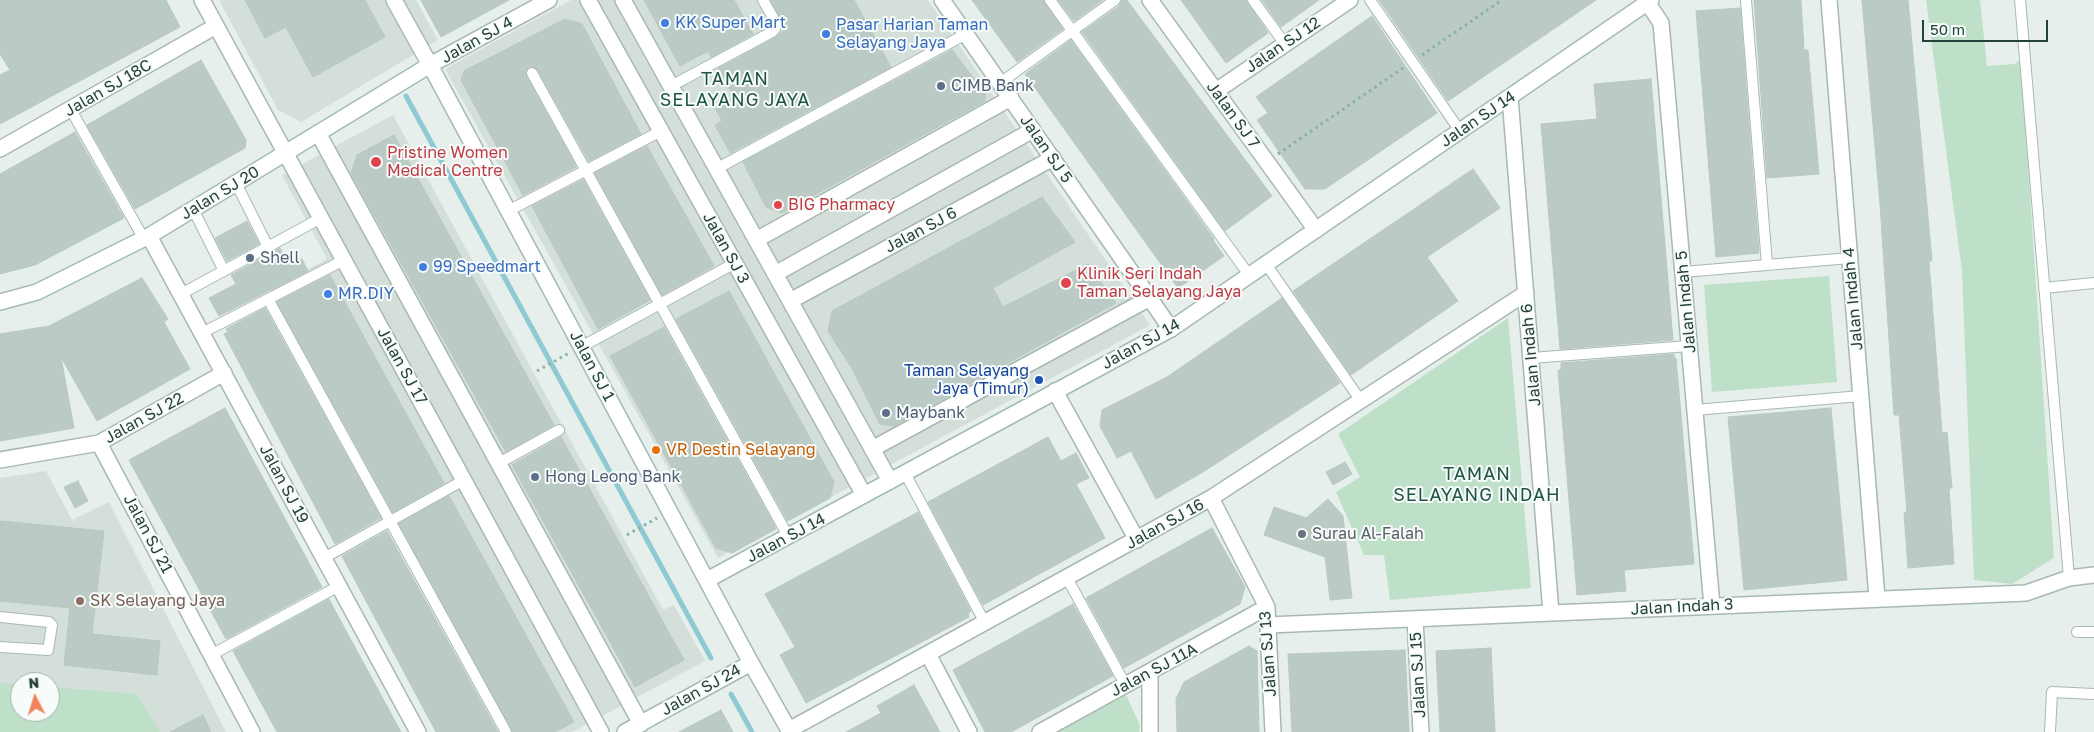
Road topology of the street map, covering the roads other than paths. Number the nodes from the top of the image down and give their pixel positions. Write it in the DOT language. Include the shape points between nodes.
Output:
graph roads {
  1 [pos="202,0"];
  2 [pos="394,0"];
  3 [pos="550,0"];
  4 [pos="588,0"];
  5 [pos="623,0"];
  6 [pos="763,0"];
  7 [pos="942,0"];
  8 [pos="1050,0"];
  9 [pos="1115,0"];
  10 [pos="1150,0"];
  11 [pos="1252,0"];
  12 [pos="1350,0"];
  13 [pos="1370,0"];
  14 [pos="1746,0"];
  15 [pos="1829,0"];
  16 [pos="2020,0"];
  17 [pos="1649,1"];
  18 [pos="216,26"];
  19 [pos="1073,31"];
  20 [pos="966,34"];
  21 [pos="1285,44"];
  22 [pos="430,65"];
  23 [pos="532,73"];
  24 [pos="1000,83"];
  25 [pos="671,86"];
  26 [pos="1216,91"];
  27 [pos="1510,97"];
  28 [pos="1011,98"];
  29 [pos="71,110"];
  30 [pos="1033,130"];
  31 [pos="661,131"];
  32 [pos="1460,131"];
  33 [pos="318,133"];
  34 [pos="0,149"];
  35 [pos="286,153"];
  36 [pos="1053,158"];
  37 [pos="716,168"];
  38 [pos="586,171"];
  39 [pos="236,183"];
  40 [pos="193,209"];
  41 [pos="508,211"];
  42 [pos="321,218"];
  43 [pos="1316,230"];
  44 [pos="147,237"];
  45 [pos="756,240"];
  46 [pos="268,247"];
  47 [pos="1850,258"];
  48 [pos="344,260"];
  49 [pos="735,263"];
  50 [pos="1266,264"];
  51 [pos="1767,265"];
  52 [pos="224,271"];
  53 [pos="1683,272"];
  54 [pos="775,274"];
  55 [pos="1249,275"];
  56 [pos="2094,283"];
  57 [pos="2044,288"];
  58 [pos="1526,293"];
  59 [pos="181,294"];
  60 [pos="1150,298"];
  61 [pos="268,299"];
  62 [pos="790,301"];
  63 [pos="0,302"];
  64 [pos="660,304"];
  65 [pos="1171,328"];
  66 [pos="202,333"];
  67 [pos="1690,346"];
  68 [pos="581,347"];
  69 [pos="1531,358"];
  70 [pos="224,373"];
  71 [pos="1055,391"];
  72 [pos="1861,396"];
  73 [pos="1361,401"];
  74 [pos="1695,410"];
  75 [pos="559,430"];
  76 [pos="99,443"];
  77 [pos="872,450"];
  78 [pos="0,460"];
  79 [pos="499,463"];
  80 [pos="905,473"];
  81 [pos="464,480"];
  82 [pos="890,481"];
  83 [pos="864,495"];
  84 [pos="1212,498"];
  85 [pos="390,521"];
  86 [pos="788,536"];
  87 [pos="1137,540"];
  88 [pos="324,558"];
  89 [pos="2094,575"];
  90 [pos="1067,578"];
  91 [pos="2069,578"];
  92 [pos="707,580"];
  93 [pos="339,586"];
  94 [pos="1878,598"];
  95 [pos="1712,606"];
  96 [pos="1267,607"];
  97 [pos="1551,613"];
  98 [pos="0,617"];
  99 [pos="1415,619"];
  100 [pos="985,623"];
  101 [pos="1268,625"];
  102 [pos="2077,632"];
  103 [pos="2094,632"];
  104 [pos="0,646"];
  105 [pos="928,654"];
  106 [pos="211,655"];
  107 [pos="751,663"];
  108 [pos="1150,673"];
  109 [pos="1126,686"];
  110 [pos="2094,694"];
  111 [pos="640,724"];
  112 [pos="790,731"];
  113 [pos="252,732"];
  114 [pos="418,732"];
  115 [pos="506,732"];
  116 [pos="602,732"];
  117 [pos="625,732"];
  118 [pos="969,732"];
  119 [pos="1040,732"];
  120 [pos="1150,732"];
  121 [pos="1273,732"];
  122 [pos="1421,732"];
  123 [pos="2050,732"];
  1 -- 18 [label="street, Jalan SJ 17"];
  2 -- 22 [label="street, Jalan SJ 1"];
  3 -- 22 [label="street, Jalan SJ 4"];
  4 -- 31 [label="street, Jalan SJ 3"];
  5 -- 25 [label="street, Jalan SJ 3"];
  6 -- 25 [label="lane" via="774,21 772,32"];
  7 -- 20 [label="street, Jalan SJ 5"];
  8 -- 19 [label="lane"];
  9 -- 19 [label="lane"];
  10 -- 26 [label="street, Jalan SJ 7"];
  11 -- 21 [label="lane"];
  12 -- 21 [label="street, Jalan SJ 12"];
  13 -- 32 [label="lane"];
  14 -- 51 [label="lane"];
  15 -- 47 [label="street, Jalan Indah 4"];
  16 -- 57 [label="lane"];
  17 -- 27 [label="street, Jalan SJ 14"];
  17 -- 53 [label="street, Jalan Indah 5" via="1662,23"];
  18 -- 29 [label="street, Jalan SJ 18C"];
  18 -- 35 [label="street, Jalan SJ 17"];
  19 -- 24 [label="lane"];
  19 -- 55 [label="lane"];
  20 -- 24 [label="street, Jalan SJ 5"];
  20 -- 37 [label="lane"];
  21 -- 26 [label="street, Jalan SJ 12"];
  22 -- 33 [label="street, Jalan SJ 20"];
  22 -- 41 [label="street, Jalan SJ 1"];
  23 -- 38 [label="lane"];
  24 -- 28 [label="street, Jalan SJ 5"];
  25 -- 37 [label="street, Jalan SJ 3"];
  26 -- 43 [label="street, Jalan SJ 7"];
  27 -- 32 [label="street, Jalan SJ 14"];
  27 -- 58 [label="street, Jalan Indah 6"];
  28 -- 30 [label="street, Jalan SJ 5"];
  28 -- 45 [label="street"];
  29 -- 34 [label="street, Jalan SJ 18C"];
  29 -- 44 [label="lane"];
  30 -- 36 [label="street, Jalan SJ 5"];
  30 -- 54 [label="street"];
  31 -- 38 [label="lane"];
  31 -- 49 [label="street, Jalan SJ 3"];
  32 -- 43 [label="street, Jalan SJ 14"];
  33 -- 35 [label="street, Jalan SJ 20"];
  33 -- 79 [label="street"];
  35 -- 39 [label="street, Jalan SJ 20"];
  35 -- 42 [label="street, Jalan SJ 17"];
  36 -- 60 [label="street, Jalan SJ 5"];
  36 -- 62 [label="street, Jalan SJ 6"];
  37 -- 45 [label="street, Jalan SJ 3"];
  38 -- 41 [label="lane"];
  38 -- 64 [label="lane"];
  39 -- 40 [label="street, Jalan SJ 20"];
  39 -- 46 [label="lane"];
  40 -- 44 [label="street, Jalan SJ 20"];
  40 -- 52 [label="lane"];
  41 -- 68 [label="street, Jalan SJ 1"];
  42 -- 46 [label="lane"];
  42 -- 48 [label="street, Jalan SJ 17"];
  43 -- 50 [label="street, Jalan SJ 14"];
  44 -- 59 [label="street, Jalan SJ 19"];
  44 -- 63 [label="street, Jalan SJ 20" via="37,292"];
  45 -- 54 [label="street, Jalan SJ 3"];
  46 -- 52 [label="lane"];
  47 -- 51 [label="lane"];
  47 -- 72 [label="street, Jalan Indah 4"];
  48 -- 61 [label="lane"];
  48 -- 81 [label="street, Jalan SJ 17"];
  49 -- 64 [label="lane"];
  49 -- 83 [label="street, Jalan SJ 3"];
  50 -- 55 [label="street, Jalan SJ 14"];
  50 -- 73 [label="lane"];
  51 -- 53 [label="lane"];
  52 -- 59 [label="lane"];
  53 -- 67 [label="street, Jalan Indah 5"];
  54 -- 62 [label="street, Jalan SJ 3"];
  55 -- 65 [label="street, Jalan SJ 14"];
  56 -- 57 [label="lane"];
  57 -- 91 [label="lane"];
  58 -- 69 [label="street, Jalan Indah 6"];
  58 -- 73 [label="street, Jalan SJ 16"];
  59 -- 66 [label="street, Jalan SJ 19"];
  60 -- 65 [label="street, Jalan SJ 5"];
  60 -- 77 [label="street"];
  61 -- 66 [label="lane"];
  61 -- 85 [label="lane"];
  62 -- 77 [label="street, Jalan SJ 3"];
  64 -- 68 [label="lane"];
  64 -- 86 [label="lane"];
  65 -- 71 [label="street, Jalan SJ 14"];
  66 -- 70 [label="street, Jalan SJ 19"];
  67 -- 69 [label="lane"];
  67 -- 74 [label="street, Jalan Indah 5"];
  68 -- 92 [label="street, Jalan SJ 1"];
  69 -- 97 [label="street, Jalan Indah 6"];
  70 -- 76 [label="street, Jalan SJ 22"];
  70 -- 88 [label="street, Jalan SJ 19"];
  71 -- 80 [label="street, Jalan SJ 14"];
  71 -- 87 [label="street"];
  72 -- 74 [label="lane"];
  72 -- 94 [label="street, Jalan Indah 4"];
  73 -- 84 [label="street, Jalan SJ 16"];
  74 -- 95 [label="street, Jalan Indah 5"];
  75 -- 79 [label="lane"];
  76 -- 78 [label="street, Jalan SJ 22"];
  76 -- 106 [label="street, Jalan SJ 21"];
  77 -- 82 [label="street, Jalan SJ 3"];
  79 -- 111 [label="street"];
  80 -- 82 [label="street, Jalan SJ 14"];
  80 -- 100 [label="lane"];
  81 -- 85 [label="lane"];
  81 -- 116 [label="street, Jalan SJ 17"];
  82 -- 83 [label="street, Jalan SJ 14"];
  83 -- 86 [label="street, Jalan SJ 14"];
  84 -- 87 [label="street, Jalan SJ 16"];
  84 -- 96 [label="street, Jalan SJ 13"];
  85 -- 88 [label="lane"];
  85 -- 115 [label="lane"];
  86 -- 92 [label="street, Jalan SJ 14"];
  87 -- 90 [label="street, Jalan SJ 16"];
  88 -- 93 [label="street, Jalan SJ 19"];
  89 -- 91 [label="street, Jalan Indah 3"];
  90 -- 100 [label="street, Jalan SJ 16"];
  90 -- 109 [label="lane"];
  91 -- 94 [label="street, Jalan Indah 3" via="2026,593"];
  92 -- 107 [label="street, Jalan SJ 1"];
  93 -- 106 [label="lane"];
  93 -- 114 [label="street, Jalan SJ 19"];
  94 -- 95 [label="street, Jalan Indah 3"];
  95 -- 97 [label="street, Jalan Indah 3"];
  96 -- 101 [label="street, Jalan SJ 13"];
  96 -- 108 [label="street, Jalan SJ 11A"];
  97 -- 99 [label="street, Jalan Indah 3"];
  98 -- 104 [label="lane" via="49,622 52,625 48,650"];
  99 -- 101 [label="street, Jalan Indah 3"];
  99 -- 122 [label="street, Jalan SJ 15"];
  100 -- 105 [label="street, Jalan SJ 16"];
  101 -- 121 [label="street, Jalan SJ 13"];
  102 -- 103 [label="lane"];
  105 -- 112 [label="street, Jalan SJ 16"];
  105 -- 118 [label="street"];
  106 -- 113 [label="street, Jalan SJ 21"];
  107 -- 111 [label="street, Jalan SJ 24"];
  107 -- 112 [label="street, Jalan SJ 1"];
  108 -- 109 [label="street, Jalan SJ 11A"];
  108 -- 120 [label="street"];
  109 -- 119 [label="street, Jalan SJ 11A"];
  110 -- 123 [label="lane" via="2052,692"];
  111 -- 117 [label="street, Jalan SJ 24"];
}
